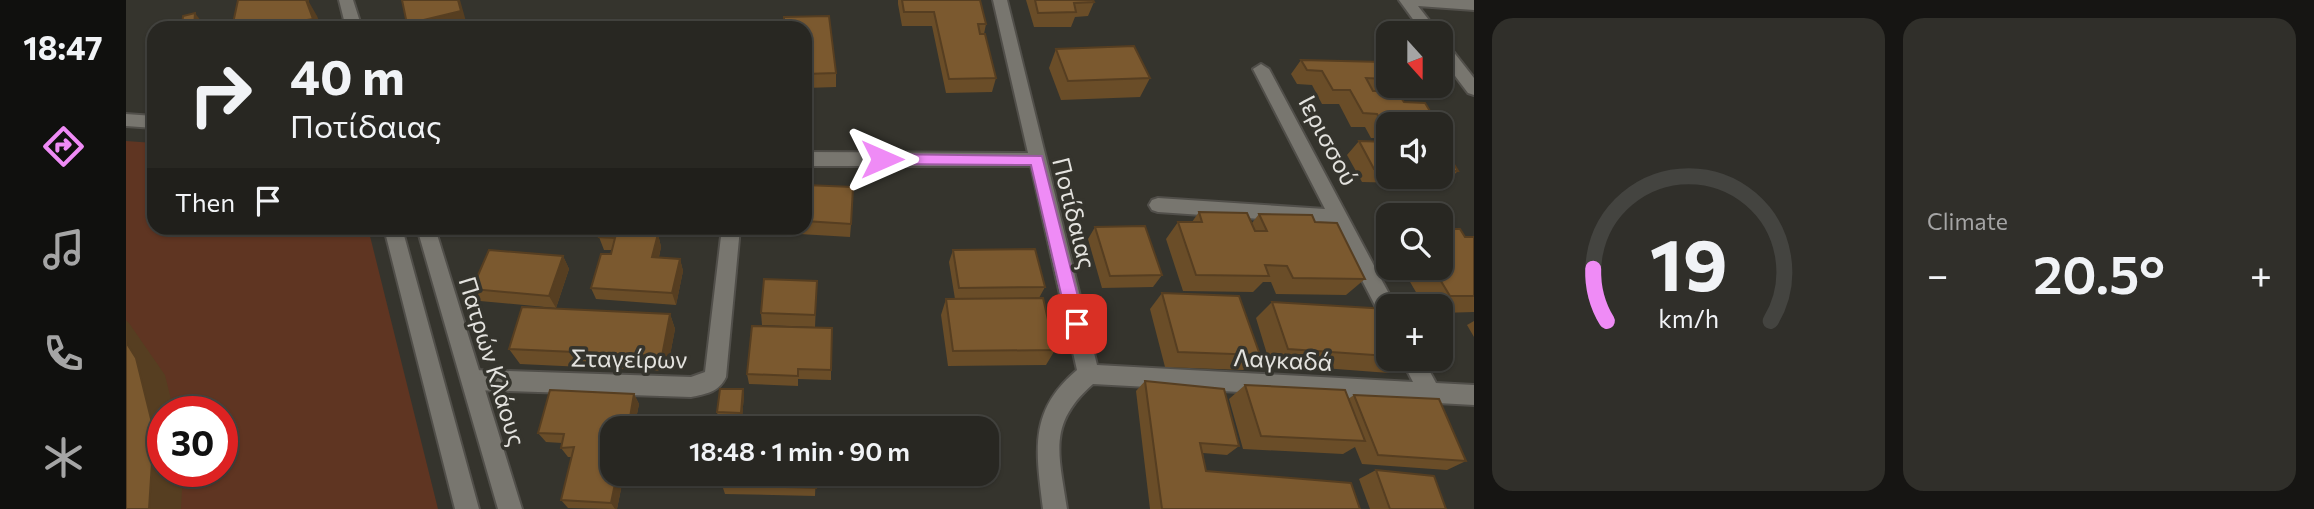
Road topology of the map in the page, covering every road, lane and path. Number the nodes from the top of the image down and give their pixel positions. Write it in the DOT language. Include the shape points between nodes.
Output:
graph roads {
  1 [pos="346,0"];
  2 [pos="1000,0"];
  3 [pos="1406,1"];
  4 [pos="1474,5"];
  5 [pos="352,21"];
  6 [pos="1422,21"];
  7 [pos="1453,62"];
  8 [pos="1261,69"];
  9 [pos="1474,89"];
  10 [pos="126,120"];
  11 [pos="147,122"];
  12 [pos="812,159"];
  13 [pos="1037,160"];
  14 [pos="1158,205"];
  15 [pos="1339,217"];
  16 [pos="395,235"];
  17 [pos="428,235"];
  18 [pos="730,235"];
  19 [pos="1379,294"];
  20 [pos="1419,371"];
  21 [pos="1089,374"];
  22 [pos="473,380"];
  23 [pos="1431,394"];
  24 [pos="1474,396"];
  25 [pos="467,509"];
  26 [pos="510,509"];
  27 [pos="1055,509"];
  1 -- 5 [label="street"];
  2 -- 13 [label="street, Ποτίδαιας"];
  3 -- 4 [label="street"];
  3 -- 6 [label="street"];
  7 -- 9 [label="street"];
  8 -- 15 [label="street, Ιερισσού"];
  10 -- 11 [label="street"];
  12 -- 13 [label="street"];
  13 -- 21 [label="street, Ποτίδαιας"];
  14 -- 15 [label="street"];
  15 -- 19 [label="street, Ιερισσού"];
  16 -- 25 [label="street"];
  17 -- 22 [label="street, Πατρών Κλάους"];
  18 -- 22 [label="street, Σταγείρων" via="715,377 706,384"];
  20 -- 23 [label="street"];
  21 -- 23 [label="street, Λαγκαδά"];
  21 -- 27 [label="street" via="1060,403 1052,424 1048,448"];
  22 -- 26 [label="street, Πατρών Κλάους"];
  23 -- 24 [label="street, Λαγκαδά"];
}
